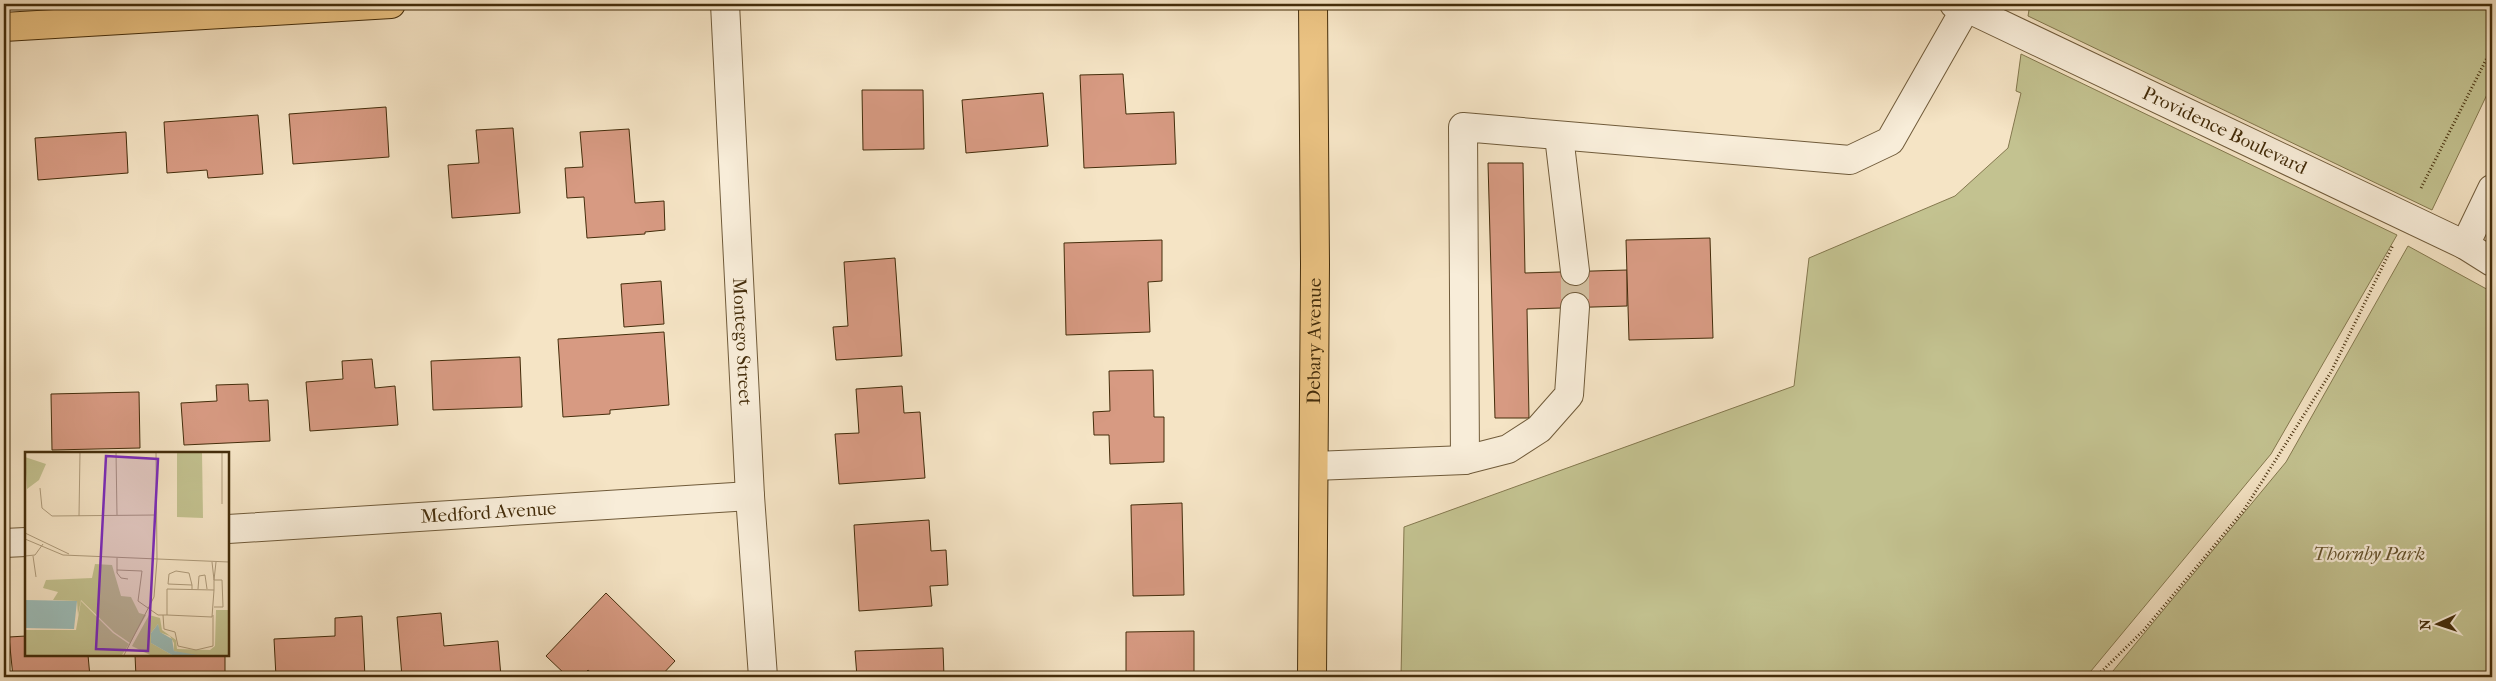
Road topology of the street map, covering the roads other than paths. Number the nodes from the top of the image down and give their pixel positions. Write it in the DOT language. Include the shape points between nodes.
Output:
graph roads {
  1 [pos="391,4"];
  2 [pos="725,4"];
  3 [pos="1312,4"];
  4 [pos="1963,5"];
  5 [pos="4,27"];
  6 [pos="1559,136"];
  7 [pos="2492,189"];
  8 [pos="2465,245"];
  9 [pos="2492,262"];
  10 [pos="1574,271"];
  11 [pos="1575,307"];
  12 [pos="1465,460"];
  13 [pos="1314,466"];
  14 [pos="750,496"];
  15 [pos="229,529"];
  16 [pos="25,542"];
  17 [pos="4,543"];
  18 [pos="763,677"];
  19 [pos="1312,677"];
  1 -- 5 [label="main road"];
  2 -- 14 [label="street, Montego Street"];
  3 -- 13 [label="main road, Debary Avenue"];
  4 -- 6 [label="street" via="1890,141 1850,160"];
  4 -- 8 [label="street, Providence Boulevard"];
  6 -- 10 [label="street"];
  6 -- 12 [label="street" via="1463,128"];
  7 -- 8 [label="street"];
  8 -- 9 [label="street, Providence Boulevard"];
  11 -- 12 [label="street" via="1569,395 1539,429 1508,449"];
  12 -- 13 [label="street"];
  13 -- 19 [label="main road, Debary Avenue"];
  14 -- 15 [label="street, Medford Avenue"];
  14 -- 18 [label="street, Montego Street"];
  16 -- 17 [label="street"];
}
